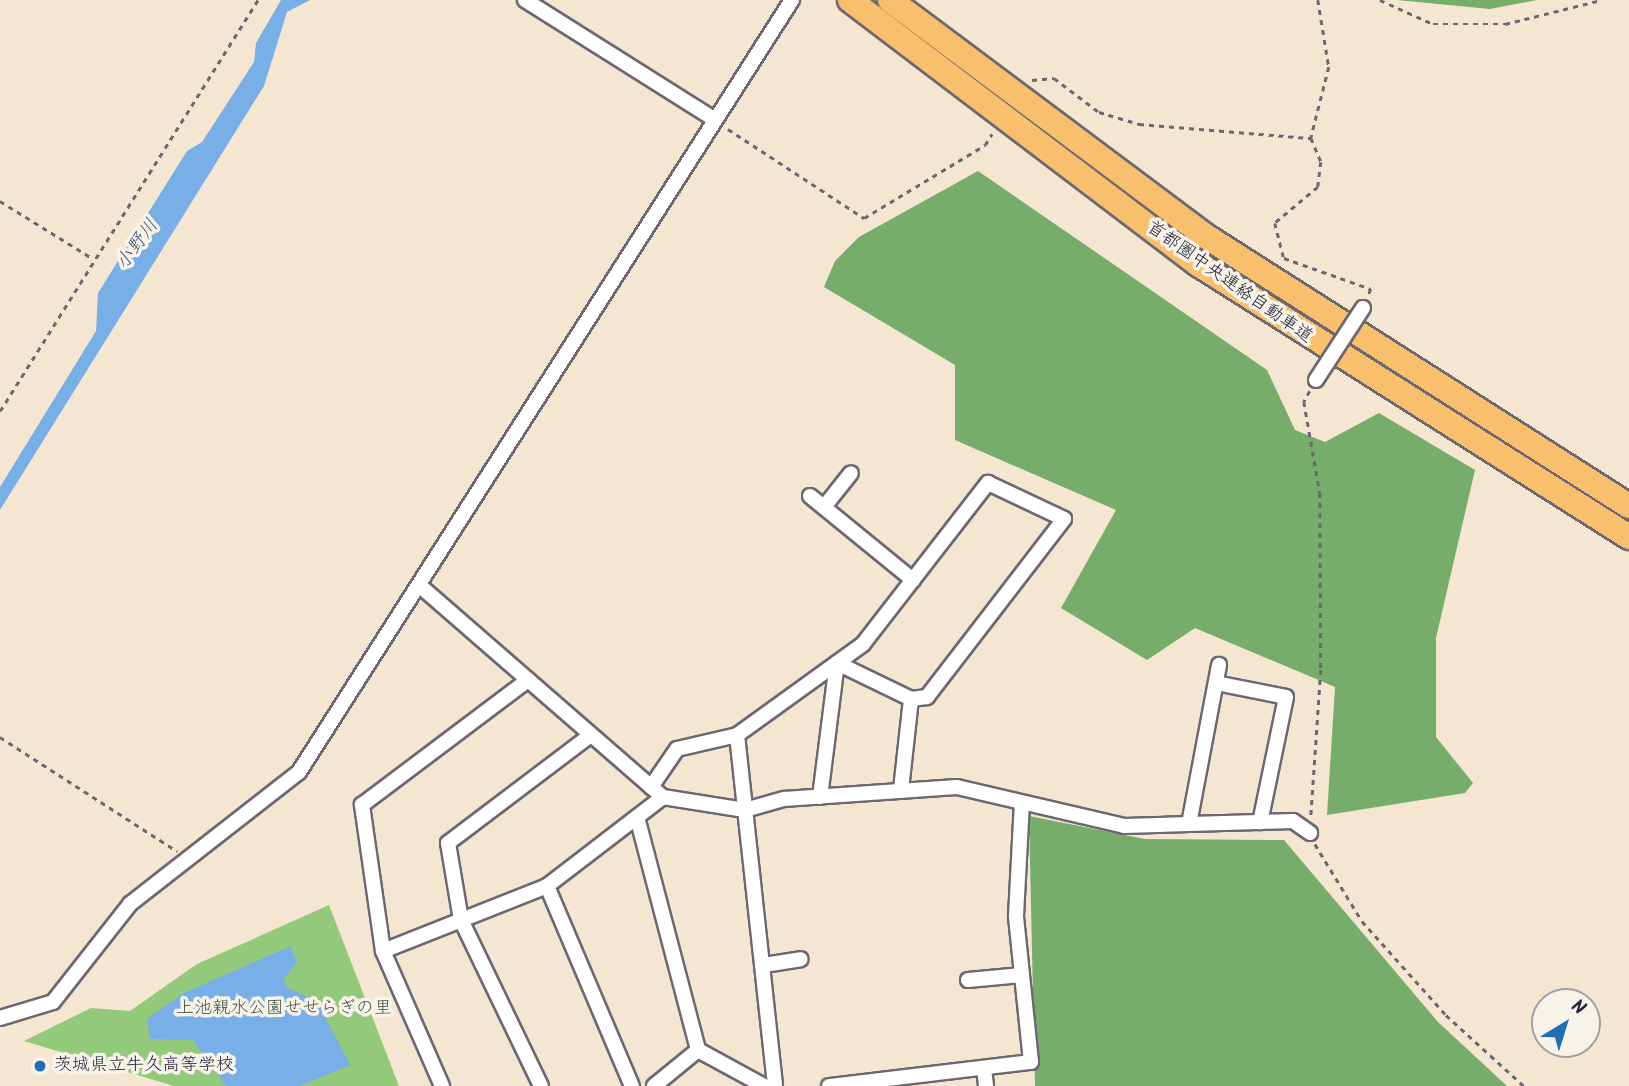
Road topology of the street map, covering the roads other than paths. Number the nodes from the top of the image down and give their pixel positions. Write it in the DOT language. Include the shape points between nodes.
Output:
graph roads {
  1 [pos="525,0"];
  2 [pos="793,0"];
  3 [pos="850,0"];
  4 [pos="890,0"];
  5 [pos="714,119"];
  6 [pos="1363,308"];
  7 [pos="1316,380"];
  8 [pos="850,473"];
  9 [pos="810,496"];
  10 [pos="1629,506"];
  11 [pos="824,507"];
  12 [pos="1629,537"];
  13 [pos="913,580"];
  14 [pos="419,585"];
  15 [pos="836,663"];
  16 [pos="1219,665"];
  17 [pos="528,680"];
  18 [pos="1216,684"];
  19 [pos="911,699"];
  20 [pos="591,735"];
  21 [pos="737,735"];
  22 [pos="651,787"];
  23 [pos="901,790"];
  24 [pos="663,797"];
  25 [pos="820,797"];
  26 [pos="1022,802"];
  27 [pos="745,810"];
  28 [pos="637,817"];
  29 [pos="1259,822"];
  30 [pos="1189,824"];
  31 [pos="1310,833"];
  32 [pos="547,886"];
  33 [pos="461,920"];
  34 [pos="383,951"];
  35 [pos="801,959"];
  36 [pos="764,965"];
  37 [pos="1022,975"];
  38 [pos="968,980"];
  39 [pos="0,1018"];
  40 [pos="698,1050"];
  41 [pos="984,1069"];
  42 [pos="442,1086"];
  43 [pos="541,1086"];
  44 [pos="632,1086"];
  45 [pos="654,1086"];
  46 [pos="764,1086"];
  47 [pos="775,1086"];
  48 [pos="829,1086"];
  49 [pos="986,1086"];
  1 -- 5 [label="street"];
  2 -- 5 [label="street"];
  3 -- 12 [label="highway, 首都圏中央連絡自動車道" via="1198,264"];
  4 -- 10 [label="highway, 首都圏中央連絡自動車道" via="1207,237"];
  5 -- 14 [label="street"];
  6 -- 7 [label="street, bridge"];
  8 -- 11 [label="street"];
  9 -- 11 [label="street"];
  11 -- 13 [label="street"];
  13 -- 15 [label="street" via="863,645"];
  13 -- 19 [label="street" via="988,483 1064,519 927,697"];
  14 -- 17 [label="street"];
  14 -- 39 [label="street" via="299,772 130,904 53,1002"];
  15 -- 19 [label="street"];
  15 -- 21 [label="street"];
  15 -- 25 [label="street"];
  16 -- 18 [label="street"];
  17 -- 20 [label="street"];
  17 -- 34 [label="street" via="362,805"];
  18 -- 29 [label="street" via="1286,697"];
  18 -- 30 [label="street"];
  19 -- 23 [label="street"];
  20 -- 22 [label="street"];
  20 -- 33 [label="street" via="448,843"];
  21 -- 22 [label="street" via="677,749"];
  21 -- 27 [label="street"];
  22 -- 24 [label="street"];
  23 -- 25 [label="street"];
  23 -- 26 [label="street" via="957,787"];
  24 -- 27 [label="street"];
  24 -- 28 [label="street"];
  25 -- 27 [label="street"];
  26 -- 30 [label="street" via="1125,826"];
  26 -- 37 [label="street" via="1016,916"];
  27 -- 36 [label="street"];
  28 -- 32 [label="street"];
  28 -- 40 [label="street"];
  29 -- 30 [label="street"];
  29 -- 31 [label="street" via="1293,821"];
  32 -- 33 [label="street"];
  32 -- 44 [label="street"];
  33 -- 34 [label="street"];
  33 -- 43 [label="street"];
  34 -- 42 [label="street"];
  35 -- 36 [label="street"];
  36 -- 47 [label="street"];
  37 -- 38 [label="street"];
  37 -- 41 [label="street" via="1031,1062"];
  40 -- 45 [label="street"];
  40 -- 46 [label="street"];
  41 -- 48 [label="street"];
  41 -- 49 [label="street"];
}
